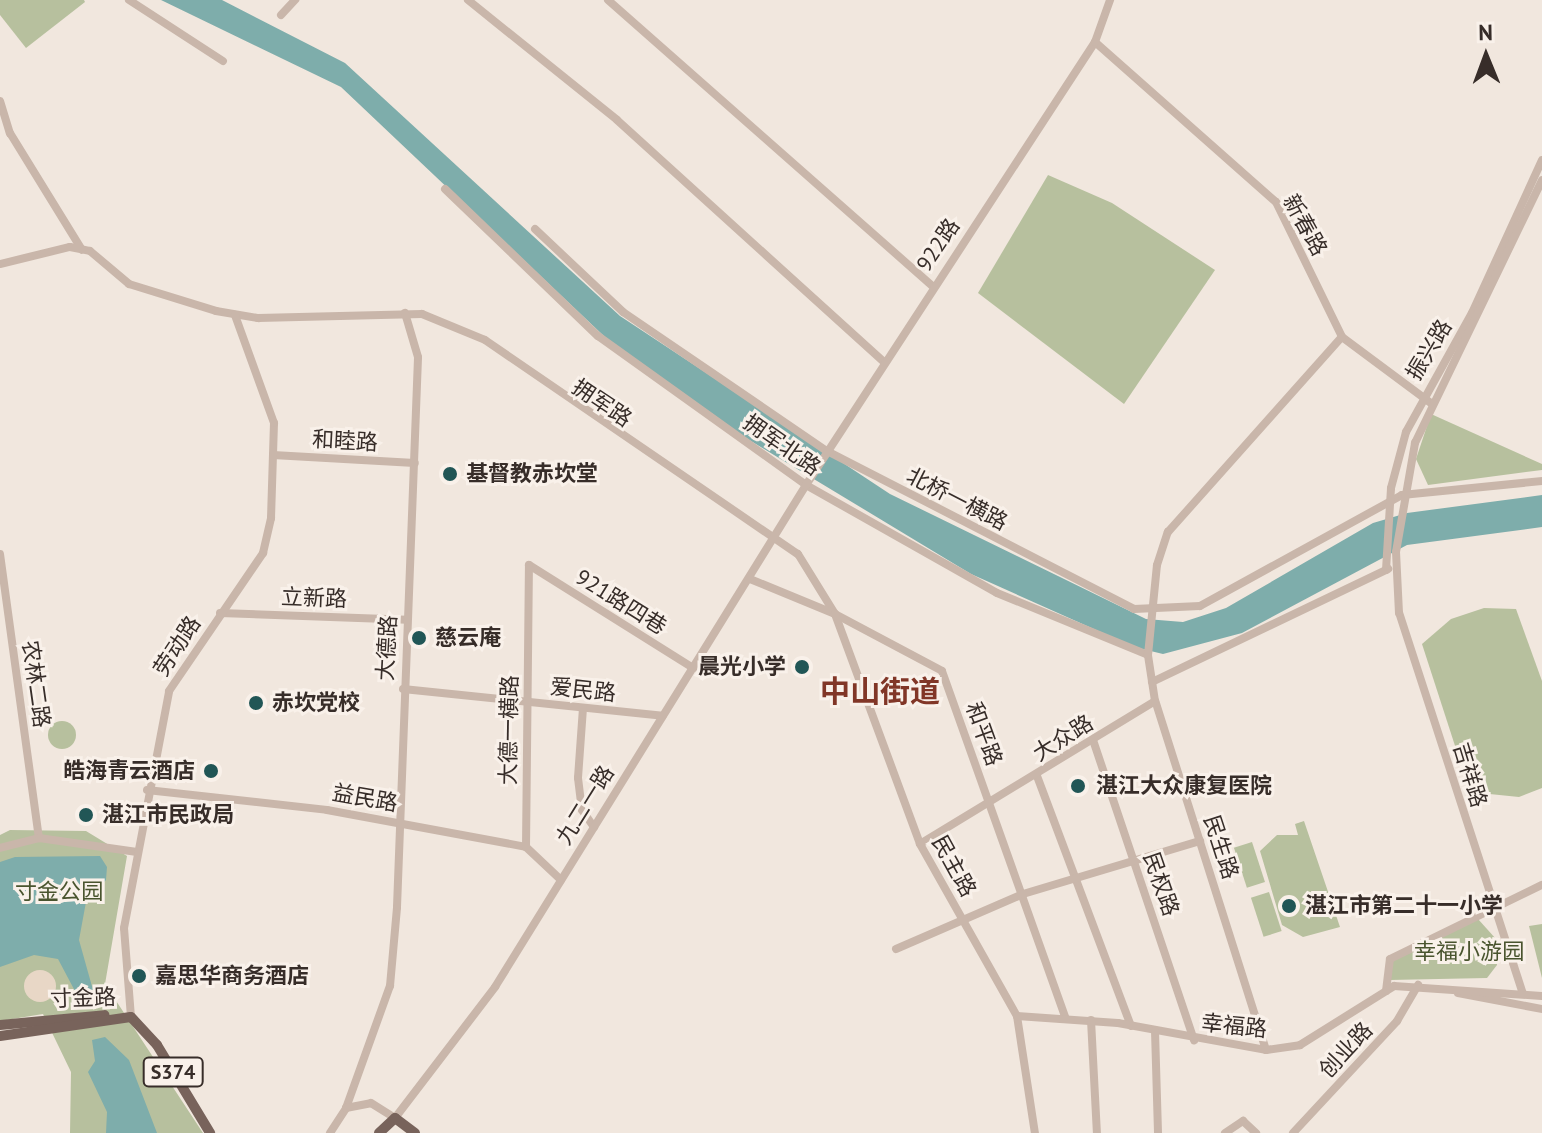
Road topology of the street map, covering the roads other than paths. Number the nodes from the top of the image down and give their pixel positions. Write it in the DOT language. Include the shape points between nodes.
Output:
graph roads {
  1 [pos="129,0"];
  2 [pos="295,0"];
  3 [pos="468,0"];
  4 [pos="608,0"];
  5 [pos="1110,0"];
  6 [pos="281,15"];
  7 [pos="1095,42"];
  8 [pos="223,61"];
  9 [pos="0,101"];
  10 [pos="1542,160"];
  11 [pos="1542,180"];
  12 [pos="445,189"];
  13 [pos="1542,202"];
  14 [pos="1532,203"];
  15 [pos="535,229"];
  16 [pos="82,250"];
  17 [pos="0,264"];
  18 [pos="932,286"];
  19 [pos="405,313"];
  20 [pos="235,315"];
  21 [pos="1342,337"];
  22 [pos="884,362"];
  23 [pos="1422,397"];
  24 [pos="1431,403"];
  25 [pos="827,451"];
  26 [pos="273,455"];
  27 [pos="415,463"];
  28 [pos="1542,481"];
  29 [pos="806,485"];
  30 [pos="1402,495"];
  31 [pos="1389,503"];
  32 [pos="1393,513"];
  33 [pos="774,540"];
  34 [pos="0,554"];
  35 [pos="529,565"];
  36 [pos="1396,565"];
  37 [pos="1386,570"];
  38 [pos="750,579"];
  39 [pos="220,613"];
  40 [pos="1152,613"];
  41 [pos="835,614"];
  42 [pos="407,620"];
  43 [pos="1148,655"];
  44 [pos="693,668"];
  45 [pos="1152,682"];
  46 [pos="403,689"];
  47 [pos="1155,701"];
  48 [pos="527,703"];
  49 [pos="583,708"];
  50 [pos="663,716"];
  51 [pos="1093,740"];
  52 [pos="1037,776"];
  53 [pos="147,790"];
  54 [pos="991,805"];
  55 [pos="400,823"];
  56 [pos="594,827"];
  57 [pos="39,838"];
  58 [pos="1200,841"];
  59 [pos="920,844"];
  60 [pos="526,847"];
  61 [pos="0,848"];
  62 [pos="137,852"];
  63 [pos="1134,860"];
  64 [pos="1076,879"];
  65 [pos="561,880"];
  66 [pos="1542,885"];
  67 [pos="1023,894"];
  68 [pos="1493,910"];
  69 [pos="962,918"];
  70 [pos="896,949"];
  71 [pos="1418,985"];
  72 [pos="1390,988"];
  73 [pos="1523,994"];
  74 [pos="1542,996"];
  75 [pos="1542,1009"];
  76 [pos="1017,1016"];
  77 [pos="131,1017"];
  78 [pos="1065,1017"];
  79 [pos="1091,1020"];
  80 [pos="0,1025"];
  81 [pos="1131,1026"];
  82 [pos="1155,1031"];
  83 [pos="0,1036"];
  84 [pos="1194,1040"];
  85 [pos="1266,1050"];
  86 [pos="346,1108"];
  87 [pos="395,1118"];
  88 [pos="210,1133"];
  89 [pos="330,1133"];
  90 [pos="379,1133"];
  91 [pos="415,1133"];
  92 [pos="1035,1133"];
  93 [pos="1097,1133"];
  94 [pos="1158,1133"];
  95 [pos="1225,1133"];
  96 [pos="1256,1133"];
  97 [pos="1293,1133"];
  1 -- 8 [label="street"];
  2 -- 6 [label="street"];
  3 -- 22 [label="street" via="617,120"];
  4 -- 18 [label="street"];
  5 -- 7 [label="street, 922路"];
  7 -- 18 [label="street, 922路"];
  7 -- 21 [label="street, 新春路" via="1276,202"];
  9 -- 16 [label="street" via="10,133"];
  10 -- 23 [label="street, 振兴路" via="1472,313"];
  11 -- 14 [label="street, 振兴路"];
  12 -- 29 [label="street, 拥军北路" via="598,336"];
  13 -- 14 [label="street"];
  14 -- 24 [label="street, 振兴路"];
  15 -- 25 [label="street, 北桥一横路" via="623,312"];
  16 -- 17 [label="street" via="54,247"];
  16 -- 20 [label="street, 拥军路" via="129,284"];
  18 -- 22 [label="street, 922路"];
  19 -- 20 [label="street, 拥军路"];
  19 -- 27 [label="street, 大德路" via="418,357"];
  19 -- 33 [label="street, 拥军路" via="485,340"];
  20 -- 26 [label="street, 劳动路" via="246,360 267,389"];
  21 -- 23 [label="street, 新春路"];
  21 -- 40 [label="street, 民生路" via="1168,532"];
  22 -- 25 [label="street, 922路"];
  23 -- 24 [label="street, 新春路"];
  23 -- 31 [label="street, 振兴路"];
  24 -- 30 [label="street, 振兴路"];
  25 -- 29 [label="street, 922路"];
  25 -- 40 [label="street, 北桥一横路" via="1116,601"];
  26 -- 27 [label="street, 和睦路"];
  26 -- 39 [label="street, 劳动路" via="263,553"];
  27 -- 42 [label="street, 大德路"];
  28 -- 30 [label="street"];
  29 -- 33 [label="street, 九二一路"];
  29 -- 43 [label="street, 拥军北路" via="997,593"];
  30 -- 31 [label="street"];
  30 -- 32 [label="street, 振兴路"];
  31 -- 32 [label="street, 振兴路"];
  31 -- 40 [label="street" via="1223,596"];
  32 -- 36 [label="street"];
  32 -- 37 [label="street, 振兴路"];
  33 -- 38 [label="street, 九二一路"];
  33 -- 41 [label="street" via="798,554"];
  34 -- 57 [label="street, 农林二路"];
  35 -- 44 [label="street, 921路四巷"];
  35 -- 48 [label="street, 大德一横路"];
  36 -- 37 [label="street"];
  36 -- 68 [label="street, 吉祥路" via="1399,613"];
  37 -- 45 [label="street"];
  38 -- 41 [label="street, 和平路"];
  38 -- 44 [label="street, 九二一路"];
  39 -- 42 [label="street, 立新路"];
  39 -- 53 [label="street, 劳动路" via="169,691"];
  40 -- 43 [label="street, 民生路"];
  41 -- 54 [label="street, 和平路" via="942,671"];
  41 -- 59 [label="street, 民主路"];
  42 -- 46 [label="street, 大德路"];
  43 -- 45 [label="street, 民生路"];
  44 -- 50 [label="street, 九二一路"];
  45 -- 47 [label="street, 民生路"];
  46 -- 48 [label="street, 爱民路"];
  46 -- 55 [label="street, 大德路"];
  47 -- 51 [label="street, 大众路"];
  47 -- 58 [label="street, 民生路"];
  48 -- 49 [label="street, 爱民路"];
  48 -- 60 [label="street, 大德一横路"];
  49 -- 50 [label="street, 爱民路"];
  49 -- 56 [label="street" via="578,778 582,810"];
  50 -- 56 [label="street, 九二一路"];
  51 -- 52 [label="street, 大众路"];
  51 -- 63 [label="street, 民权路"];
  52 -- 54 [label="street, 大众路"];
  52 -- 64 [label="street"];
  53 -- 55 [label="street, 益民路"];
  53 -- 62 [label="street, 劳动路"];
  54 -- 59 [label="street, 大众路"];
  54 -- 67 [label="street, 和平路"];
  55 -- 60 [label="street, 益民路"];
  55 -- 86 [label="street, 大德路" via="390,986"];
  56 -- 65 [label="street, 九二一路"];
  57 -- 61 [label="street"];
  57 -- 62 [label="street"];
  58 -- 63 [label="street"];
  58 -- 85 [label="street, 民生路"];
  59 -- 69 [label="street, 民主路"];
  60 -- 65 [label="street"];
  62 -- 77 [label="street, 劳动路" via="124,928"];
  63 -- 64 [label="street"];
  63 -- 84 [label="street, 民权路"];
  64 -- 67 [label="street"];
  64 -- 81 [label="street"];
  65 -- 87 [label="street, 九二一路" via="495,987"];
  66 -- 68 [label="street"];
  67 -- 69 [label="street"];
  67 -- 78 [label="street, 和平路"];
  68 -- 72 [label="street" via="1390,959"];
  68 -- 73 [label="street, 吉祥路"];
  69 -- 70 [label="street"];
  69 -- 76 [label="street, 民主路"];
  71 -- 72 [label="street"];
  71 -- 73 [label="street"];
  71 -- 75 [label="street"];
  71 -- 97 [label="street, 创业路" via="1397,1021"];
  72 -- 85 [label="street, 幸福路" via="1300,1045"];
  73 -- 74 [label="street"];
  76 -- 78 [label="street, 幸福路"];
  76 -- 92 [label="street, 民主路"];
  77 -- 80 [label="main road, 寸金路" via="74,1013"];
  77 -- 83 [label="main road, 寸金路"];
  77 -- 88 [label="main road, S374" via="157,1045"];
  78 -- 79 [label="street, 幸福路"];
  79 -- 81 [label="street, 幸福路"];
  79 -- 93 [label="street"];
  81 -- 82 [label="street, 幸福路"];
  82 -- 84 [label="street, 幸福路"];
  82 -- 94 [label="street"];
  84 -- 85 [label="street, 幸福路"];
  86 -- 87 [label="street" via="371,1103"];
  86 -- 89 [label="street, 大德路"];
  87 -- 90 [label="main road, 九二一路"];
  87 -- 91 [label="main road"];
  95 -- 96 [label="street" via="1243,1121"];
}
